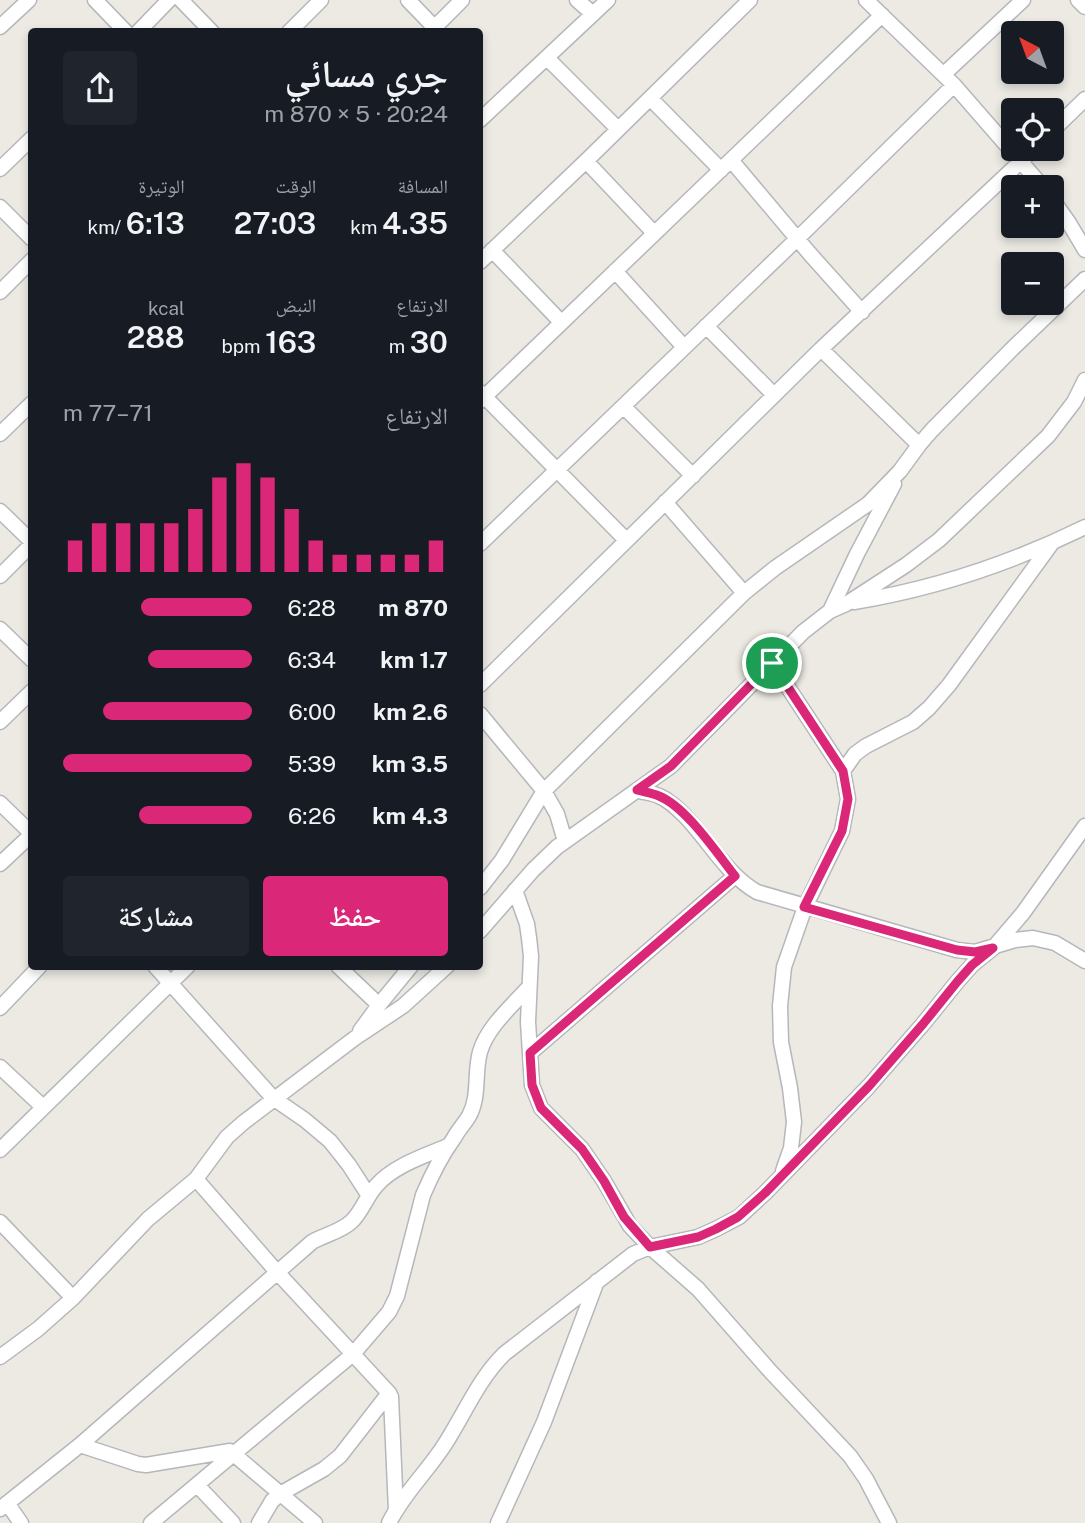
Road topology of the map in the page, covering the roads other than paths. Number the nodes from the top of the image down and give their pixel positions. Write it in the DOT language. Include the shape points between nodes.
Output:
graph roads {
  1 [pos="29,0"];
  2 [pos="95,0"];
  3 [pos="169,0"];
  4 [pos="180,0"];
  5 [pos="321,0"];
  6 [pos="408,0"];
  7 [pos="462,0"];
  8 [pos="577,0"];
  9 [pos="608,0"];
  10 [pos="750,0"];
  11 [pos="1023,0"];
  12 [pos="1078,0"];
  13 [pos="868,1"];
  14 [pos="1085,7"];
  15 [pos="593,14"];
  16 [pos="882,15"];
  17 [pos="0,27"];
  18 [pos="122,28"];
  19 [pos="142,28"];
  20 [pos="208,28"];
  21 [pos="293,28"];
  22 [pos="431,28"];
  23 [pos="433,28"];
  24 [pos="547,58"];
  25 [pos="949,80"];
  26 [pos="650,98"];
  27 [pos="1085,99"];
  28 [pos="483,117"];
  29 [pos="1064,119"];
  30 [pos="618,129"];
  31 [pos="1001,138"];
  32 [pos="28,142"];
  33 [pos="586,160"];
  34 [pos="1021,161"];
  35 [pos="726,165"];
  36 [pos="0,169"];
  37 [pos="1032,175"];
  38 [pos="0,208"];
  39 [pos="1064,216"];
  40 [pos="654,233"];
  41 [pos="28,235"];
  42 [pos="798,238"];
  43 [pos="492,250"];
  44 [pos="1085,250"];
  45 [pos="483,259"];
  46 [pos="28,264"];
  47 [pos="615,271"];
  48 [pos="1085,279"];
  49 [pos="0,292"];
  50 [pos="862,312"];
  51 [pos="561,322"];
  52 [pos="706,326"];
  53 [pos="684,347"];
  54 [pos="821,348"];
  55 [pos="1085,380"];
  56 [pos="483,394"];
  57 [pos="774,395"];
  58 [pos="483,398"];
  59 [pos="624,407"];
  60 [pos="28,408"];
  61 [pos="0,434"];
  62 [pos="919,445"];
  63 [pos="557,471"];
  64 [pos="900,471"];
  65 [pos="693,476"];
  66 [pos="665,502"];
  67 [pos="0,511"];
  68 [pos="1085,527"];
  69 [pos="28,539"];
  70 [pos="626,540"];
  71 [pos="483,541"];
  72 [pos="1052,543"];
  73 [pos="28,547"];
  74 [pos="0,576"];
  75 [pos="744,593"];
  76 [pos="845,604"];
  77 [pos="830,611"];
  78 [pos="0,629"];
  79 [pos="28,656"];
  80 [pos="772,663"];
  81 [pos="483,682"];
  82 [pos="28,695"];
  83 [pos="483,718"];
  84 [pos="0,722"];
  85 [pos="843,771"];
  86 [pos="637,790"];
  87 [pos="544,791"];
  88 [pos="0,803"];
  89 [pos="1085,826"];
  90 [pos="28,830"];
  91 [pos="28,838"];
  92 [pos="565,841"];
  93 [pos="0,864"];
  94 [pos="735,876"];
  95 [pos="483,884"];
  96 [pos="515,890"];
  97 [pos="804,907"];
  98 [pos="483,927"];
  99 [pos="993,948"];
  100 [pos="1085,961"];
  101 [pos="36,970"];
  102 [pos="159,970"];
  103 [pos="184,970"];
  104 [pos="342,970"];
  105 [pos="408,970"];
  106 [pos="443,970"];
  107 [pos="171,983"];
  108 [pos="529,987"];
  109 [pos="379,1005"];
  110 [pos="0,1008"];
  111 [pos="355,1038"];
  112 [pos="530,1053"];
  113 [pos="0,1066"];
  114 [pos="274,1098"];
  115 [pos="43,1107"];
  116 [pos="449,1145"];
  117 [pos="0,1150"];
  118 [pos="782,1175"];
  119 [pos="196,1179"];
  120 [pos="369,1196"];
  121 [pos="0,1222"];
  122 [pos="650,1247"];
  123 [pos="277,1272"];
  124 [pos="597,1282"];
  125 [pos="73,1298"];
  126 [pos="353,1354"];
  127 [pos="0,1357"];
  128 [pos="389,1393"];
  129 [pos="80,1445"];
  130 [pos="235,1454"];
  131 [pos="197,1485"];
  132 [pos="280,1494"];
  133 [pos="4,1506"];
  134 [pos="394,1519"];
  135 [pos="21,1523"];
  136 [pos="151,1523"];
  137 [pos="233,1523"];
  138 [pos="259,1523"];
  139 [pos="316,1523"];
  140 [pos="498,1523"];
  141 [pos="889,1523"];
  1 -- 17 [label="street"];
  2 -- 18 [label="street"];
  3 -- 19 [label="street"];
  4 -- 20 [label="street"];
  5 -- 21 [label="street"];
  6 -- 22 [label="street"];
  7 -- 23 [label="street"];
  8 -- 15 [label="street"];
  9 -- 15 [label="street"];
  10 -- 26 [label="street"];
  11 -- 25 [label="street"];
  12 -- 14 [label="street"];
  13 -- 16 [label="street"];
  15 -- 24 [label="street"];
  16 -- 25 [label="street"];
  16 -- 35 [label="street"];
  24 -- 28 [label="street"];
  24 -- 30 [label="street"];
  25 -- 31 [label="street"];
  25 -- 42 [label="street"];
  26 -- 30 [label="street"];
  26 -- 35 [label="street"];
  27 -- 29 [label="street"];
  30 -- 33 [label="street"];
  32 -- 36 [label="street"];
  33 -- 40 [label="street"];
  33 -- 43 [label="street"];
  34 -- 37 [label="street"];
  34 -- 50 [label="street"];
  35 -- 40 [label="street"];
  35 -- 42 [label="street"];
  38 -- 41 [label="street"];
  39 -- 44 [label="street"];
  40 -- 47 [label="street"];
  42 -- 50 [label="street"];
  42 -- 52 [label="street"];
  43 -- 45 [label="street"];
  43 -- 51 [label="street"];
  46 -- 49 [label="street"];
  47 -- 51 [label="street"];
  47 -- 53 [label="street"];
  48 -- 62 [label="street"];
  50 -- 54 [label="street"];
  51 -- 56 [label="street"];
  52 -- 53 [label="street"];
  52 -- 57 [label="street"];
  53 -- 59 [label="street"];
  54 -- 57 [label="street"];
  54 -- 62 [label="street"];
  55 -- 76 [label="street" via="1048,436 939,540"];
  57 -- 65 [label="street"];
  58 -- 63 [label="street"];
  59 -- 63 [label="street"];
  59 -- 65 [label="street"];
  60 -- 61 [label="street"];
  62 -- 64 [label="street"];
  63 -- 70 [label="street"];
  63 -- 71 [label="street"];
  64 -- 75 [label="street" via="868,504"];
  64 -- 77 [label="street"];
  65 -- 66 [label="street"];
  66 -- 70 [label="street"];
  66 -- 75 [label="street"];
  67 -- 69 [label="street"];
  68 -- 72 [label="street"];
  70 -- 81 [label="street"];
  72 -- 76 [label="street" via="967,575"];
  72 -- 85 [label="street" via="929,708 855,754"];
  73 -- 74 [label="street"];
  75 -- 87 [label="street"];
  76 -- 77 [label="street"];
  77 -- 80 [label="street"];
  78 -- 79 [label="street"];
  80 -- 85 [label="street"];
  80 -- 86 [label="street" via="671,766"];
  82 -- 84 [label="street"];
  83 -- 87 [label="street"];
  85 -- 97 [label="street" via="848,799 842,831"];
  86 -- 92 [label="street"];
  86 -- 94 [label="street" via="674,804"];
  87 -- 92 [label="street"];
  87 -- 95 [label="street"];
  88 -- 90 [label="street"];
  89 -- 99 [label="street"];
  91 -- 93 [label="street"];
  92 -- 96 [label="street"];
  94 -- 97 [label="street" via="757,892"];
  94 -- 112 [label="street"];
  96 -- 98 [label="street"];
  96 -- 108 [label="street" via="528,931"];
  97 -- 99 [label="street" via="957,950"];
  97 -- 118 [label="street" via="782,980 781,1042 794,1122"];
  99 -- 100 [label="street" via="1033,938 1055,943"];
  99 -- 118 [label="street" via="972,965 869,1086"];
  101 -- 110 [label="street"];
  102 -- 107 [label="street"];
  103 -- 107 [label="street"];
  104 -- 109 [label="street"];
  105 -- 109 [label="street"];
  106 -- 111 [label="street" via="403,1006"];
  107 -- 114 [label="street"];
  107 -- 115 [label="street"];
  108 -- 112 [label="street"];
  108 -- 116 [label="street" via="484,1042 475,1100"];
  109 -- 111 [label="street"];
  111 -- 114 [label="street"];
  112 -- 122 [label="street" via="532,1085 541,1108 582,1149 624,1217"];
  113 -- 115 [label="street"];
  114 -- 119 [label="street" via="228,1137"];
  114 -- 120 [label="street" via="330,1141"];
  115 -- 117 [label="street"];
  116 -- 120 [label="street" via="403,1166"];
  116 -- 126 [label="street" via="424,1195 397,1296"];
  118 -- 122 [label="street" via="738,1217 716,1229"];
  119 -- 123 [label="street"];
  119 -- 125 [label="street" via="148,1219"];
  120 -- 123 [label="street" via="353,1220 312,1242"];
  121 -- 125 [label="street"];
  122 -- 124 [label="street" via="633,1254"];
  122 -- 141 [label="street" via="698,1289 850,1456"];
  123 -- 126 [label="street"];
  123 -- 129 [label="street"];
  124 -- 134 [label="street" via="492,1365"];
  124 -- 140 [label="street" via="544,1422"];
  125 -- 127 [label="street"];
  126 -- 128 [label="street"];
  126 -- 130 [label="street"];
  128 -- 132 [label="street" via="333,1464"];
  128 -- 134 [label="street"];
  129 -- 130 [label="street" via="146,1465 223,1451"];
  129 -- 133 [label="street"];
  130 -- 131 [label="street"];
  130 -- 132 [label="street"];
  131 -- 136 [label="street"];
  131 -- 137 [label="street"];
  132 -- 138 [label="street"];
  132 -- 139 [label="street"];
  133 -- 135 [label="street"];
}
